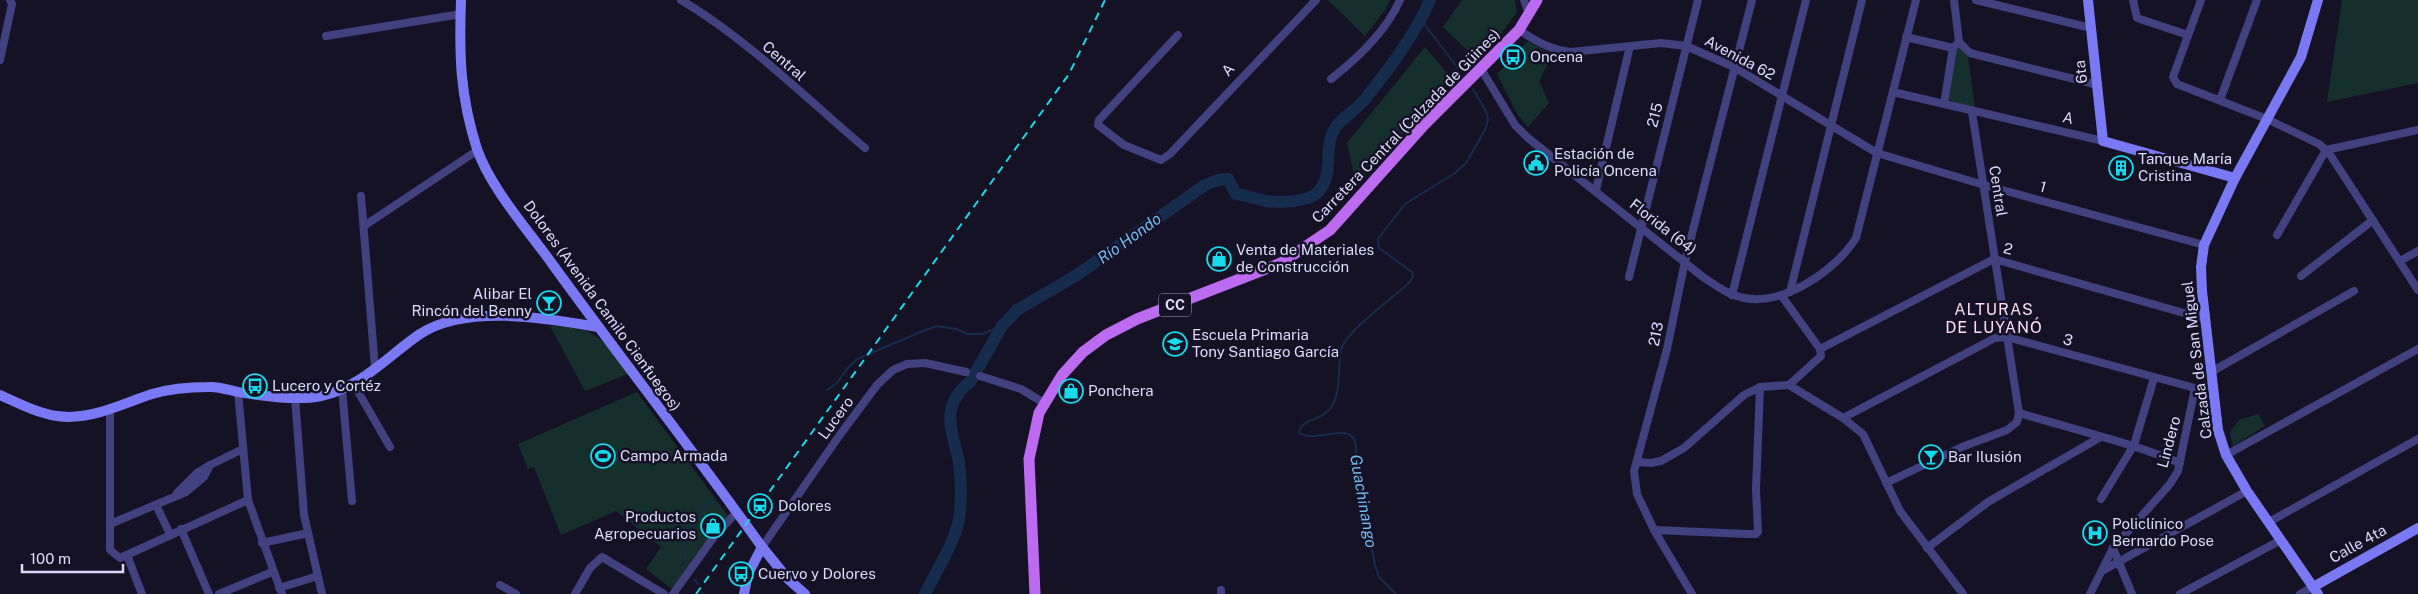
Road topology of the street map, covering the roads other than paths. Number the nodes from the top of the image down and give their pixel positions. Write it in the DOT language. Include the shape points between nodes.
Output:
graph roads {
  1 [pos="10,0"];
  2 [pos="461,0"];
  3 [pos="681,0"];
  4 [pos="1316,0"];
  5 [pos="1400,0"];
  6 [pos="1524,0"];
  7 [pos="1537,0"];
  8 [pos="1698,0"];
  9 [pos="1752,0"];
  10 [pos="1806,0"];
  11 [pos="1862,0"];
  12 [pos="1916,0"];
  13 [pos="1954,0"];
  14 [pos="1976,0"];
  15 [pos="2088,0"];
  16 [pos="2133,0"];
  17 [pos="2201,0"];
  18 [pos="2257,0"];
  19 [pos="2318,0"];
  20 [pos="461,14"];
  21 [pos="1528,14"];
  22 [pos="2091,28"];
  23 [pos="1519,30"];
  24 [pos="1178,35"];
  25 [pos="2188,35"];
  26 [pos="326,36"];
  27 [pos="1906,38"];
  28 [pos="1956,45"];
  29 [pos="1630,46"];
  30 [pos="1686,46"];
  31 [pos="0,60"];
  32 [pos="1734,67"];
  33 [pos="1478,71"];
  34 [pos="1331,79"];
  35 [pos="2098,85"];
  36 [pos="1893,92"];
  37 [pos="1781,96"];
  38 [pos="2220,100"];
  39 [pos="1944,104"];
  40 [pos="1972,112"];
  41 [pos="2267,120"];
  42 [pos="1830,124"];
  43 [pos="2418,130"];
  44 [pos="2103,141"];
  45 [pos="864,148"];
  46 [pos="478,150"];
  47 [pos="2326,150"];
  48 [pos="1877,153"];
  49 [pos="2235,178"];
  50 [pos="1984,185"];
  51 [pos="1596,190"];
  52 [pos="362,196"];
  53 [pos="2373,220"];
  54 [pos="364,226"];
  55 [pos="1641,228"];
  56 [pos="2277,235"];
  57 [pos="2204,245"];
  58 [pos="2418,251"];
  59 [pos="1994,258"];
  60 [pos="1685,261"];
  61 [pos="2400,261"];
  62 [pos="2301,276"];
  63 [pos="1629,277"];
  64 [pos="2418,290"];
  65 [pos="2354,291"];
  66 [pos="1790,292"];
  67 [pos="1732,295"];
  68 [pos="1781,295"];
  69 [pos="2205,319"];
  70 [pos="598,327"];
  71 [pos="2007,337"];
  72 [pos="2418,349"];
  73 [pos="1820,353"];
  74 [pos="375,368"];
  75 [pos="966,372"];
  76 [pos="2212,372"];
  77 [pos="980,376"];
  78 [pos="2154,378"];
  79 [pos="353,383"];
  80 [pos="1789,385"];
  81 [pos="2213,386"];
  82 [pos="1760,387"];
  83 [pos="2195,388"];
  84 [pos="342,389"];
  85 [pos="238,392"];
  86 [pos="0,395"];
  87 [pos="295,397"];
  88 [pos="1044,402"];
  89 [pos="110,410"];
  90 [pos="2019,413"];
  91 [pos="1843,418"];
  92 [pos="2099,438"];
  93 [pos="2418,439"];
  94 [pos="2134,445"];
  95 [pos="390,447"];
  96 [pos="243,449"];
  97 [pos="2226,455"];
  98 [pos="1637,462"];
  99 [pos="2180,463"];
  100 [pos="1886,483"];
  101 [pos="2248,492"];
  102 [pos="2101,499"];
  103 [pos="248,500"];
  104 [pos="352,501"];
  105 [pos="156,505"];
  106 [pos="737,512"];
  107 [pos="2269,522"];
  108 [pos="110,524"];
  109 [pos="2418,528"];
  110 [pos="182,529"];
  111 [pos="1654,530"];
  112 [pos="170,534"];
  113 [pos="308,534"];
  114 [pos="2281,540"];
  115 [pos="262,543"];
  116 [pos="762,548"];
  117 [pos="1927,548"];
  118 [pos="2113,548"];
  119 [pos="127,555"];
  120 [pos="2120,562"];
  121 [pos="2102,571"];
  122 [pos="272,572"];
  123 [pos="318,576"];
  124 [pos="500,585"];
  125 [pos="2315,590"];
  126 [pos="281,591"];
  127 [pos="142,594"];
  128 [pos="209,594"];
  129 [pos="218,594"];
  130 [pos="322,594"];
  131 [pos="516,594"];
  132 [pos="575,594"];
  133 [pos="664,594"];
  134 [pos="673,594"];
  135 [pos="744,594"];
  136 [pos="805,594"];
  137 [pos="1035,594"];
  138 [pos="1692,594"];
  139 [pos="1963,594"];
  140 [pos="2090,594"];
  141 [pos="2132,594"];
  142 [pos="2180,594"];
  143 [pos="2300,594"];
  1 -- 31 [label="street" via="12,4"];
  2 -- 20 [label="main road, Dolores (Avenida Camilo Cienfuegos)"];
  3 -- 45 [label="street, Central" via="753,53"];
  4 -- 24 [label="street, A" via="1161,160 1124,145 1098,125 1099,120"];
  5 -- 34 [label="street" via="1394,14 1368,47"];
  6 -- 21 [label="street"];
  7 -- 21 [label="main road, Carretera Central (Calzada de Güines) / CC"];
  8 -- 30 [label="street"];
  9 -- 32 [label="street"];
  10 -- 37 [label="street"];
  11 -- 42 [label="street"];
  12 -- 27 [label="street, Florida (64)"];
  13 -- 28 [label="street"];
  14 -- 22 [label="street"];
  15 -- 22 [label="main road, 6ta"];
  16 -- 25 [label="street" via="2137,18"];
  17 -- 25 [label="street"];
  18 -- 38 [label="street"];
  19 -- 41 [label="main road, Calzada de San Miguel" via="2301,57"];
  20 -- 26 [label="street"];
  20 -- 46 [label="main road, Dolores (Avenida Camilo Cienfuegos)" via="460,68 464,101"];
  21 -- 23 [label="main road, Carretera Central (Calzada de Güines) / CC"];
  22 -- 35 [label="main road, 6ta"];
  23 -- 29 [label="street, Avenida 62" via="1548,48 1558,50"];
  23 -- 33 [label="main road, Carretera Central (Calzada de Güines) / CC"];
  25 -- 38 [label="street" via="2173,77 2177,84"];
  27 -- 28 [label="street"];
  27 -- 36 [label="street, Florida (64)"];
  28 -- 35 [label="street" via="1970,53"];
  28 -- 39 [label="street"];
  29 -- 30 [label="street, Avenida 62"];
  29 -- 51 [label="street"];
  30 -- 32 [label="street, Avenida 62"];
  30 -- 55 [label="street, 215"];
  32 -- 37 [label="street, Avenida 62"];
  32 -- 60 [label="street, 213"];
  33 -- 51 [label="street, Florida (64)" via="1515,125"];
  33 -- 88 [label="main road, Carretera Central (Calzada de Güines) / CC" via="1330,230 1281,263 1137,319 1106,335 1068,368"];
  35 -- 44 [label="main road, 6ta"];
  36 -- 39 [label="street, A"];
  36 -- 48 [label="street, Florida (64)"];
  37 -- 42 [label="street, Avenida 62"];
  37 -- 67 [label="street"];
  38 -- 41 [label="street"];
  39 -- 40 [label="street, A"];
  40 -- 44 [label="street, A"];
  40 -- 50 [label="street, Central"];
  41 -- 47 [label="street"];
  41 -- 49 [label="main road, Calzada de San Miguel"];
  42 -- 48 [label="street, Avenida 62"];
  42 -- 66 [label="street"];
  43 -- 47 [label="street"];
  44 -- 49 [label="main road, A"];
  46 -- 54 [label="street"];
  46 -- 70 [label="main road, Dolores (Avenida Camilo Cienfuegos)" via="509,204"];
  47 -- 53 [label="street"];
  47 -- 56 [label="street"];
  48 -- 50 [label="street, 1"];
  48 -- 66 [label="street, Florida (64)" via="1858,231 1847,253 1824,272"];
  49 -- 57 [label="main road, Calzada de San Miguel"];
  50 -- 57 [label="street, 1"];
  50 -- 59 [label="street, Central"];
  51 -- 55 [label="street, Florida (64)"];
  52 -- 54 [label="street"];
  53 -- 61 [label="street"];
  53 -- 62 [label="street"];
  54 -- 74 [label="street"];
  55 -- 60 [label="street, Florida (64)"];
  55 -- 63 [label="street, 215"];
  57 -- 69 [label="main road, Calzada de San Miguel" via="2201,275"];
  58 -- 61 [label="street"];
  59 -- 69 [label="street, 2"];
  59 -- 71 [label="street, Central"];
  59 -- 73 [label="street, 2"];
  60 -- 67 [label="street, Florida (64)"];
  60 -- 98 [label="street, 213" via="1667,350"];
  61 -- 64 [label="street"];
  65 -- 76 [label="street"];
  66 -- 68 [label="street, Florida (64)"];
  67 -- 68 [label="street, Florida (64)" via="1757,299"];
  68 -- 73 [label="street"];
  69 -- 76 [label="main road, Calzada de San Miguel"];
  70 -- 74 [label="main road" via="493,314 470,316 421,333"];
  70 -- 106 [label="main road, Dolores (Avenida Camilo Cienfuegos)"];
  71 -- 78 [label="street, 3"];
  71 -- 90 [label="street, Central"];
  71 -- 91 [label="street" via="1995,338"];
  72 -- 97 [label="street"];
  73 -- 80 [label="street, 2"];
  74 -- 79 [label="main road"];
  75 -- 116 [label="street, Lucero" via="925,363 907,364 893,370 877,384"];
  76 -- 81 [label="main road, Calzada de San Miguel"];
  77 -- 88 [label="street" via="1022,389"];
  78 -- 83 [label="street, 3"];
  78 -- 94 [label="street"];
  79 -- 84 [label="main road"];
  79 -- 95 [label="street"];
  80 -- 82 [label="street"];
  80 -- 91 [label="street"];
  81 -- 83 [label="street, 3"];
  81 -- 97 [label="main road, Calzada de San Miguel" via="2218,430"];
  82 -- 98 [label="street" via="1744,395 1684,448 1651,464"];
  82 -- 111 [label="street" via="1756,489 1758,532"];
  83 -- 99 [label="street, Lindero"];
  84 -- 87 [label="main road" via="321,396"];
  84 -- 104 [label="street"];
  85 -- 87 [label="main road"];
  85 -- 89 [label="main road" via="210,386 174,390"];
  85 -- 96 [label="street"];
  86 -- 89 [label="main road" via="58,416 86,416"];
  87 -- 113 [label="street"];
  88 -- 137 [label="main road, Carretera Central (Calzada de Güines) / CC" via="1029,459"];
  89 -- 108 [label="street"];
  90 -- 92 [label="street"];
  90 -- 100 [label="street, Central" via="2017,422 2007,430"];
  91 -- 100 [label="street" via="1863,434"];
  92 -- 94 [label="street"];
  92 -- 117 [label="street" via="1988,502"];
  93 -- 107 [label="street"];
  94 -- 99 [label="street"];
  94 -- 102 [label="street"];
  96 -- 103 [label="street"];
  96 -- 105 [label="street" via="210,465 172,498"];
  97 -- 101 [label="main road, Calzada de San Miguel"];
  98 -- 111 [label="street, 213" via="1634,471 1637,494"];
  99 -- 118 [label="street, Lindero" via="2170,484"];
  100 -- 117 [label="street" via="1900,511"];
  101 -- 107 [label="main road, Calzada de San Miguel"];
  101 -- 120 [label="street"];
  103 -- 110 [label="street"];
  103 -- 115 [label="street"];
  105 -- 108 [label="street"];
  105 -- 112 [label="street"];
  106 -- 116 [label="main road, Dolores (Avenida Camilo Cienfuegos)"];
  106 -- 134 [label="street" via="716,534"];
  107 -- 114 [label="main road, Calzada de San Miguel"];
  108 -- 119 [label="street" via="110,550 120,558"];
  109 -- 125 [label="main road, Calle 4ta"];
  110 -- 112 [label="street"];
  110 -- 128 [label="street"];
  111 -- 138 [label="street, 213"];
  112 -- 119 [label="street"];
  113 -- 115 [label="street"];
  113 -- 123 [label="street"];
  114 -- 125 [label="main road, Calzada de San Miguel"];
  114 -- 142 [label="street"];
  115 -- 122 [label="street"];
  116 -- 135 [label="main road" via="748,574"];
  116 -- 136 [label="main road, Dolores (Avenida Camilo Cienfuegos)"];
  117 -- 139 [label="street"];
  118 -- 120 [label="street"];
  118 -- 121 [label="street, Lindero"];
  119 -- 127 [label="street"];
  120 -- 121 [label="street"];
  120 -- 141 [label="street"];
  121 -- 140 [label="street, Lindero"];
  122 -- 126 [label="street"];
  122 -- 129 [label="street"];
  123 -- 126 [label="street"];
  123 -- 130 [label="street"];
  124 -- 131 [label="street"];
  125 -- 143 [label="street"];
  132 -- 133 [label="street" via="590,568 602,557"];
}
